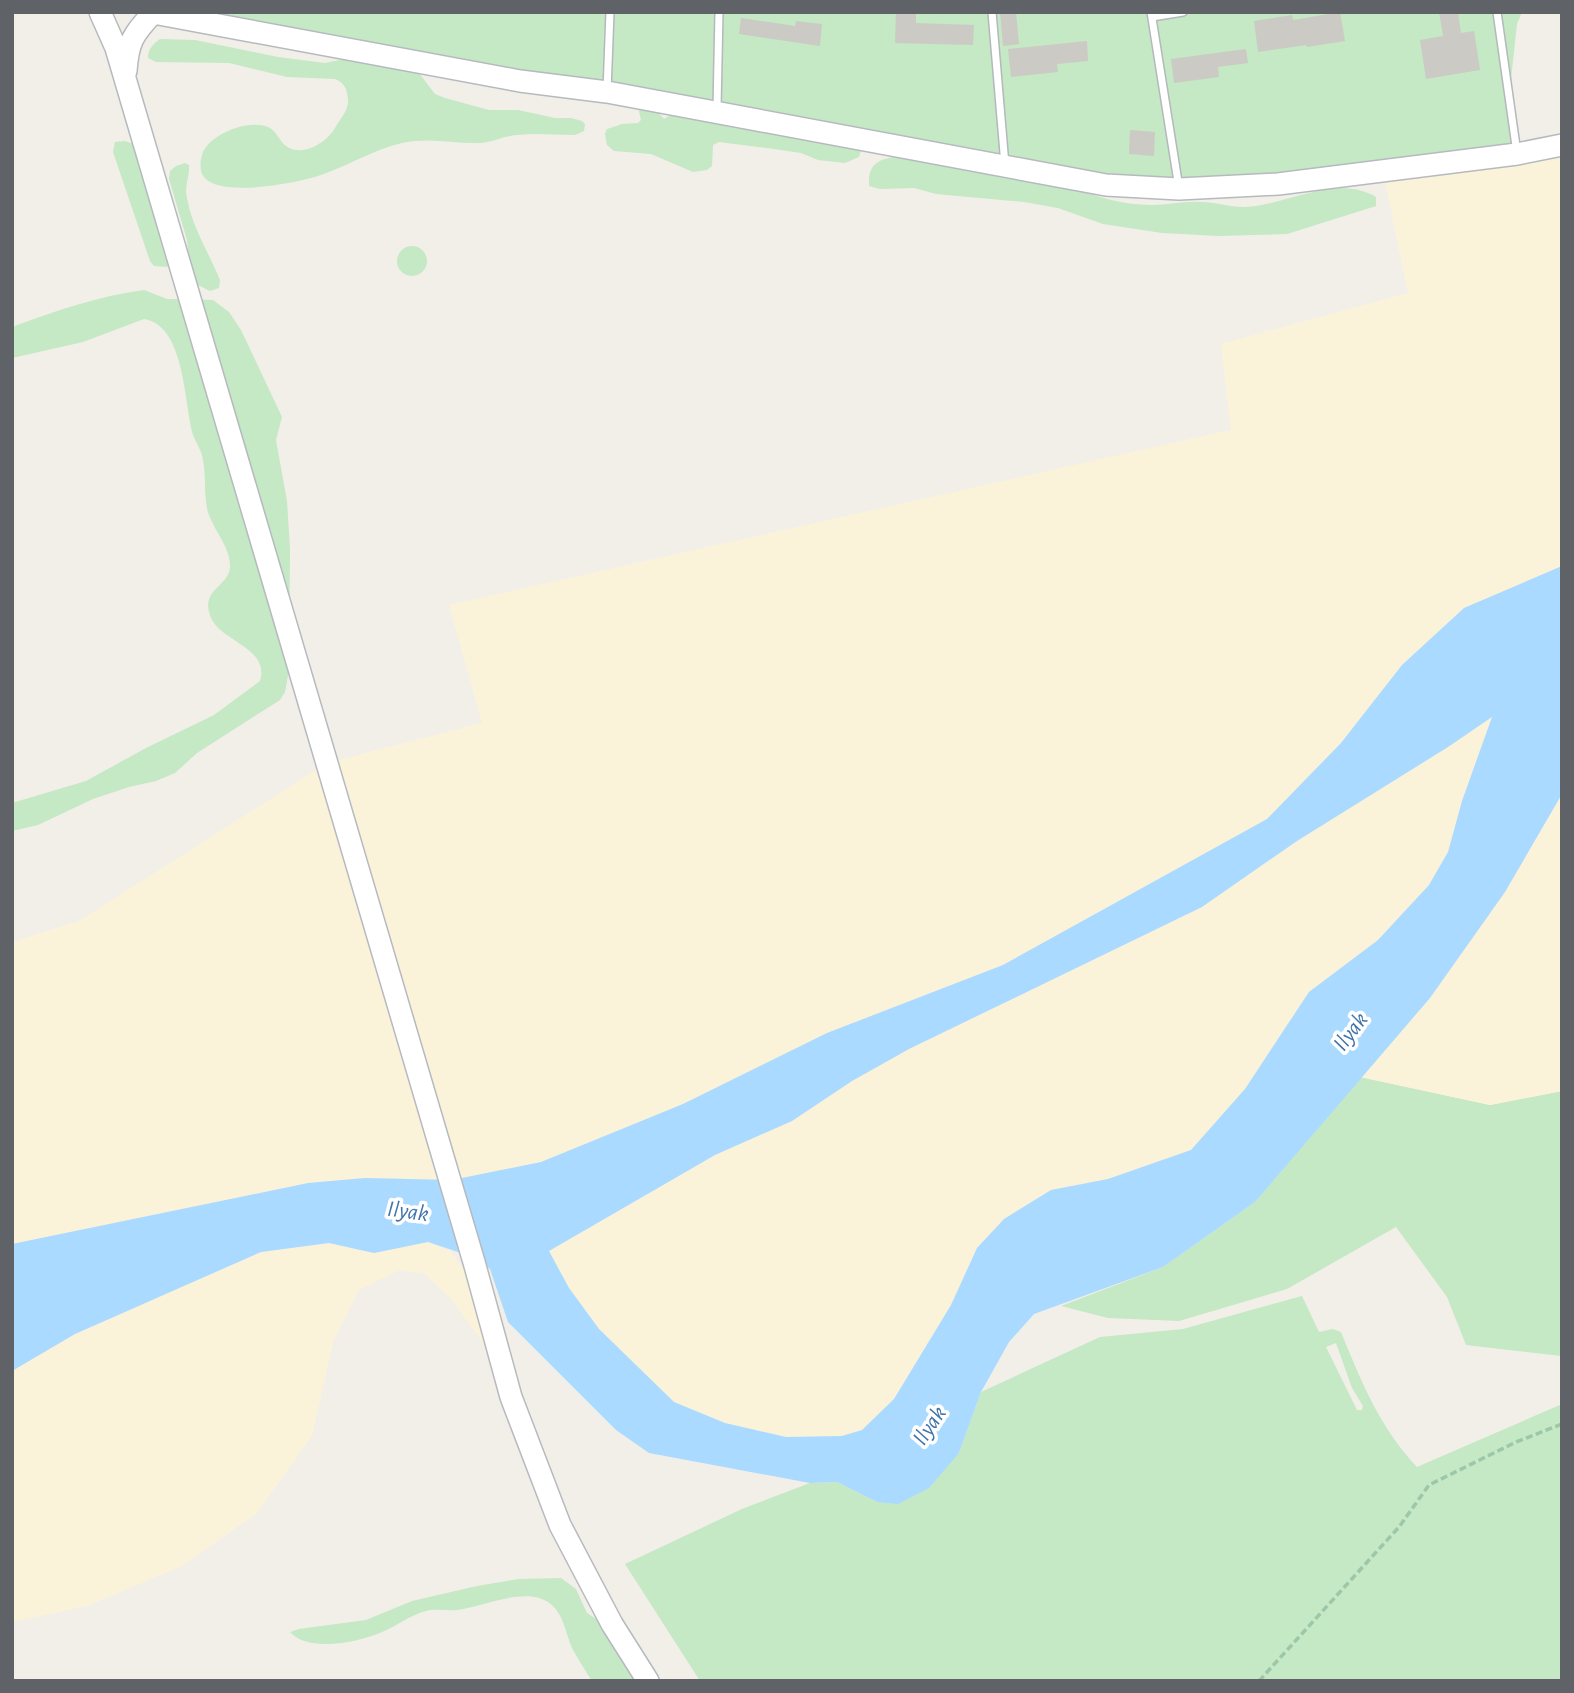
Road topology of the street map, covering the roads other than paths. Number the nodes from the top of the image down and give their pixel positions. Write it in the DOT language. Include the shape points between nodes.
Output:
graph roads {
  1 [pos="100,12"];
  2 [pos="610,12"];
  3 [pos="719,12"];
  4 [pos="992,12"];
  5 [pos="1183,12"];
  6 [pos="1497,12"];
  7 [pos="151,13"];
  8 [pos="1152,15"];
  9 [pos="126,83"];
  10 [pos="607,92"];
  11 [pos="717,112"];
  12 [pos="1562,145"];
  13 [pos="1517,154"];
  14 [pos="1005,166"];
  15 [pos="1179,189"];
  16 [pos="648,1681"];
  1 -- 9 [label="street"];
  2 -- 10 [label="lane"];
  3 -- 11 [label="lane"];
  4 -- 14 [label="lane"];
  5 -- 8 [label="lane"];
  6 -- 13 [label="lane"];
  7 -- 9 [label="street" via="128,48"];
  7 -- 10 [label="street" via="520,81"];
  8 -- 15 [label="lane"];
  9 -- 16 [label="street" via="511,1397 560,1525"];
  10 -- 11 [label="street"];
  11 -- 14 [label="street"];
  12 -- 13 [label="street"];
  13 -- 15 [label="street" via="1278,184"];
  14 -- 15 [label="street" via="1106,185"];
}
